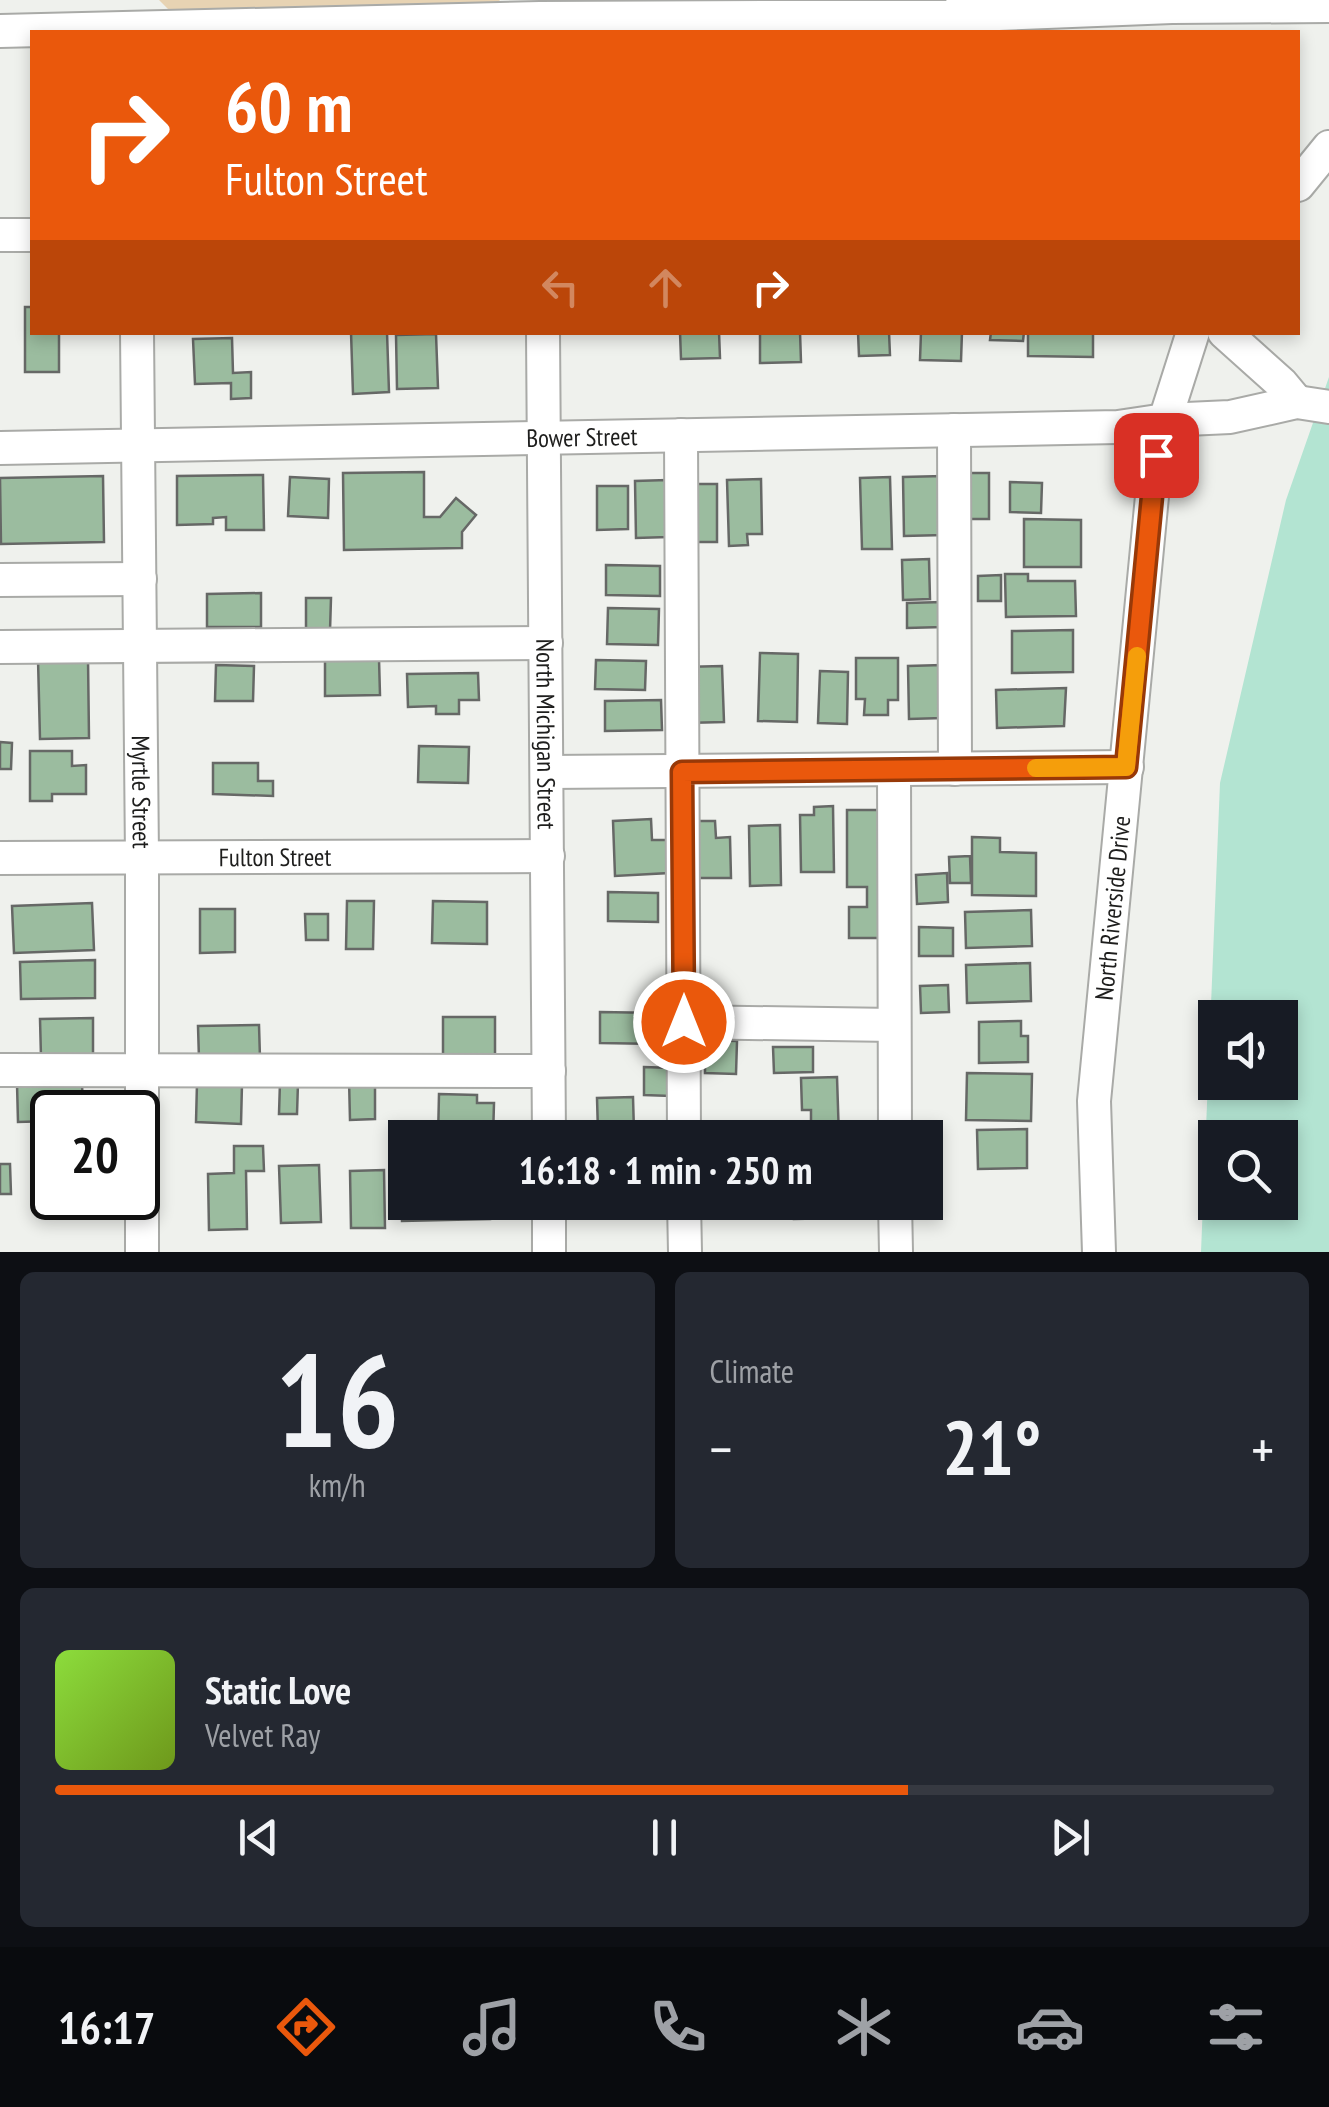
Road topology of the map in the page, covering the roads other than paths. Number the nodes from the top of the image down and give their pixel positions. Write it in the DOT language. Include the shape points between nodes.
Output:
graph roads {
  1 [pos="1329,6"];
  2 [pos="946,8"];
  3 [pos="760,10"];
  4 [pos="1173,13"];
  5 [pos="540,17"];
  6 [pos="134,21"];
  7 [pos="0,31"];
  8 [pos="1329,147"];
  9 [pos="1300,183"];
  10 [pos="0,235"];
  11 [pos="30,235"];
  12 [pos="137,335"];
  13 [pos="543,335"];
  14 [pos="1192,335"];
  15 [pos="1227,335"];
  16 [pos="1313,404"];
  17 [pos="1165,420"];
  18 [pos="954,430"];
  19 [pos="681,435"];
  20 [pos="544,438"];
  21 [pos="138,445"];
  22 [pos="0,448"];
  23 [pos="140,579"];
  24 [pos="0,580"];
  25 [pos="546,642"];
  26 [pos="140,646"];
  27 [pos="0,647"];
  28 [pos="1126,767"];
  29 [pos="955,769"];
  30 [pos="894,770"];
  31 [pos="548,772"];
  32 [pos="682,772"];
  33 [pos="548,856"];
  34 [pos="0,858"];
  35 [pos="142,858"];
  36 [pos="684,1022"];
  37 [pos="894,1025"];
  38 [pos="142,1068"];
  39 [pos="0,1070"];
  40 [pos="548,1071"];
  41 [pos="549,1120"];
  42 [pos="684,1120"];
  43 [pos="895,1120"];
  44 [pos="549,1220"];
  45 [pos="684,1220"];
  46 [pos="895,1220"];
  47 [pos="142,1252"];
  48 [pos="549,1252"];
  49 [pos="685,1252"];
  50 [pos="896,1252"];
  51 [pos="1099,1252"];
  1 -- 4 [label="street"];
  2 -- 3 [label="street"];
  2 -- 4 [label="street"];
  3 -- 5 [label="street"];
  5 -- 6 [label="street"];
  6 -- 7 [label="street"];
  8 -- 9 [label="street"];
  10 -- 11 [label="street"];
  12 -- 21 [label="street, Myrtle Street"];
  13 -- 20 [label="street, North Michigan Street"];
  14 -- 17 [label="street, North Riverside Drive"];
  15 -- 16 [label="street"];
  16 -- 17 [label="street, Bower Street"];
  17 -- 18 [label="street, Bower Street"];
  17 -- 28 [label="street, North Riverside Drive" via="1156,455"];
  18 -- 19 [label="street, Bower Street"];
  18 -- 29 [label="street"];
  19 -- 20 [label="street, Bower Street"];
  19 -- 32 [label="street"];
  20 -- 21 [label="street, Bower Street"];
  20 -- 25 [label="street, North Michigan Street"];
  21 -- 22 [label="street, Bower Street"];
  21 -- 23 [label="street, Myrtle Street"];
  23 -- 24 [label="street"];
  23 -- 26 [label="street, Myrtle Street"];
  25 -- 26 [label="street"];
  25 -- 31 [label="street, North Michigan Street"];
  26 -- 27 [label="street"];
  26 -- 35 [label="street, Myrtle Street"];
  28 -- 29 [label="street"];
  28 -- 51 [label="street, North Riverside Drive" via="1094,1101"];
  29 -- 30 [label="street"];
  30 -- 32 [label="street"];
  30 -- 37 [label="street"];
  31 -- 32 [label="street"];
  31 -- 33 [label="street, North Michigan Street"];
  32 -- 36 [label="street"];
  33 -- 35 [label="street, Fulton Street"];
  33 -- 40 [label="street, North Michigan Street"];
  34 -- 35 [label="street, Fulton Street"];
  35 -- 38 [label="street, Myrtle Street"];
  36 -- 37 [label="street"];
  36 -- 42 [label="street"];
  37 -- 43 [label="street"];
  38 -- 39 [label="street"];
  38 -- 40 [label="street"];
  38 -- 47 [label="street, Myrtle Street"];
  40 -- 41 [label="street, North Michigan Street"];
  44 -- 48 [label="street"];
  45 -- 49 [label="street"];
  46 -- 50 [label="street"];
}
